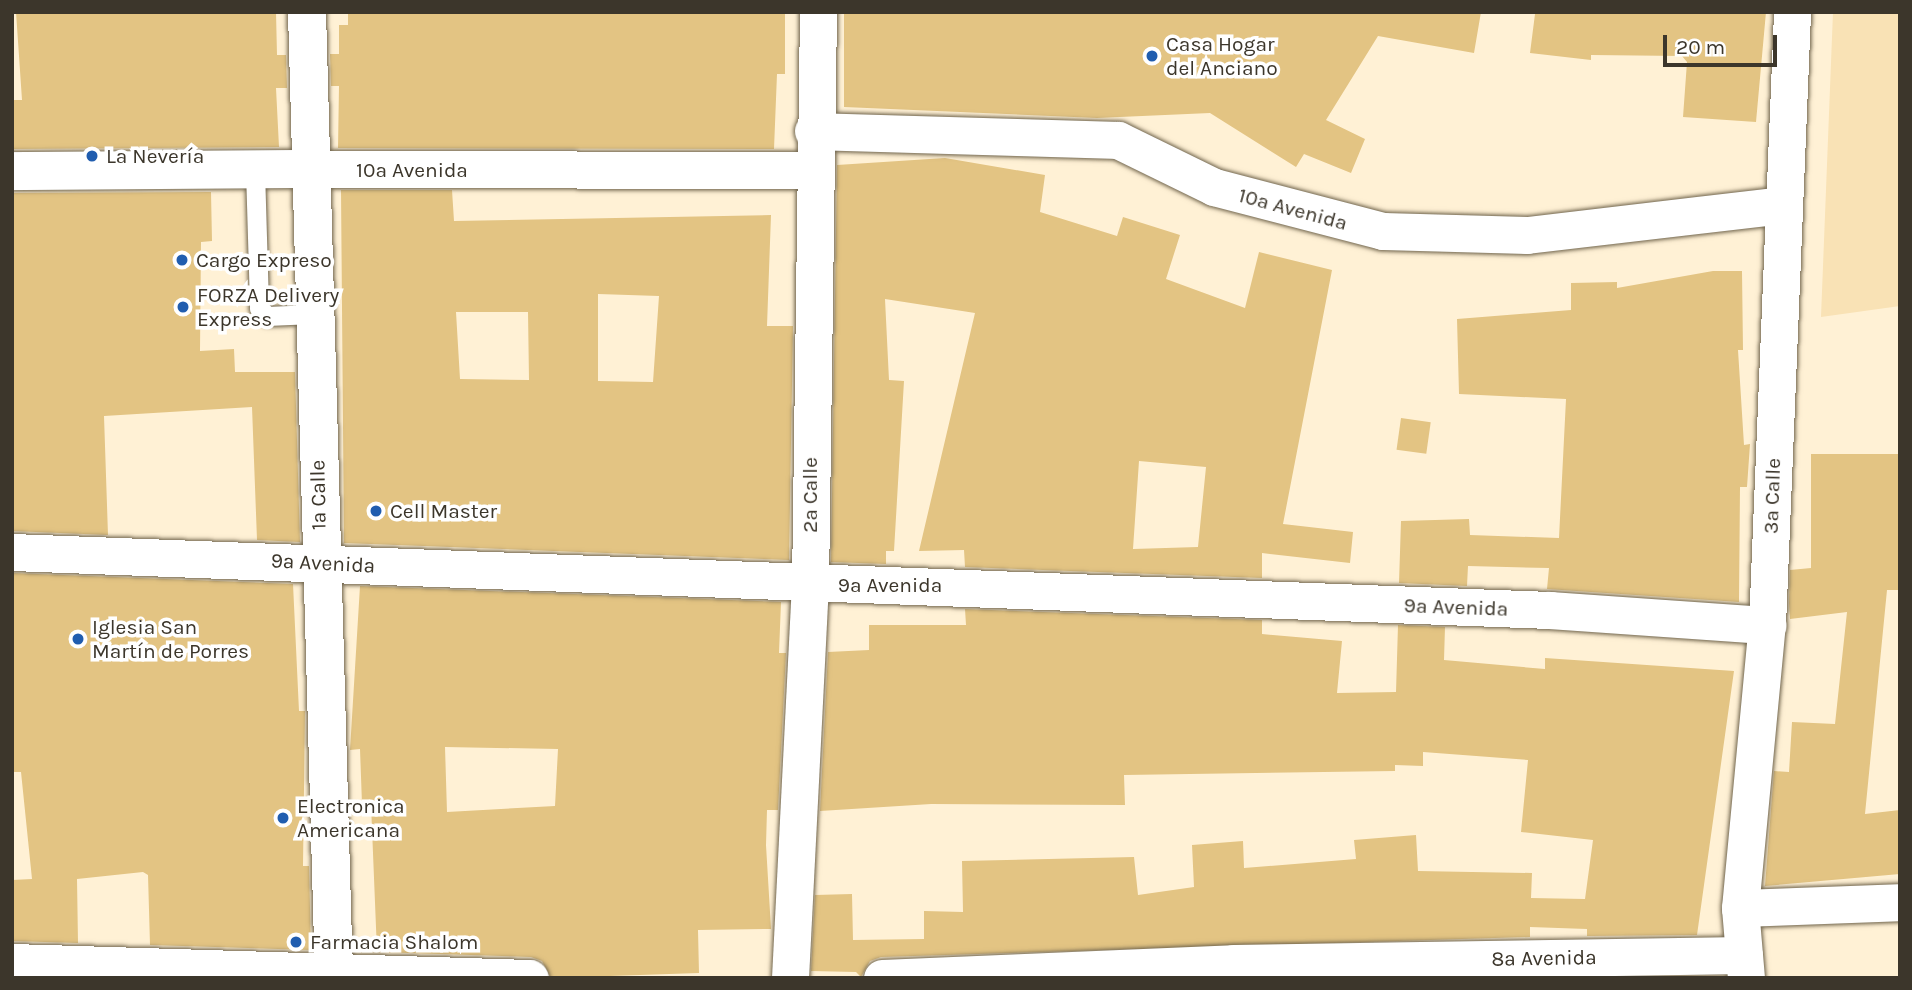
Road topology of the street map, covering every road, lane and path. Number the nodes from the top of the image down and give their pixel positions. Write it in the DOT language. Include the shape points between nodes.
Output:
graph roads {
  1 [pos="307,12"];
  2 [pos="818,12"];
  3 [pos="1792,12"];
  4 [pos="813,131"];
  5 [pos="311,169"];
  6 [pos="254,170"];
  7 [pos="812,170"];
  8 [pos="12,171"];
  9 [pos="1782,205"];
  10 [pos="313,314"];
  11 [pos="12,552"];
  12 [pos="320,562"];
  13 [pos="810,585"];
  14 [pos="1767,625"];
  15 [pos="1900,902"];
  16 [pos="1740,908"];
  17 [pos="12,962"];
  18 [pos="1745,966"];
  19 [pos="334,975"];
  20 [pos="530,978"];
  21 [pos="790,978"];
  22 [pos="882,978"];
  1 -- 5 [label="main road, 1a Calle"];
  2 -- 4 [label="street, 2a Calle"];
  3 -- 9 [label="street, 3a Calle"];
  4 -- 7 [label="street, 2a Calle"];
  4 -- 9 [label="street, 10a Avenida" via="1118,140 1213,187 1383,231 1527,234"];
  5 -- 6 [label="main road, 10a Avenida"];
  5 -- 7 [label="street, 10a Avenida"];
  5 -- 10 [label="main road, 1a Calle"];
  6 -- 8 [label="main road, 10a Avenida"];
  6 -- 10 [label="lane" via="259,308 267,316"];
  7 -- 13 [label="street, 2a Calle"];
  9 -- 14 [label="street, 3a Calle"];
  10 -- 12 [label="main road, 1a Calle"];
  11 -- 12 [label="street, 9a Avenida"];
  12 -- 13 [label="street, 9a Avenida"];
  12 -- 19 [label="main road, 1a Calle"];
  13 -- 14 [label="street, 9a Avenida" via="1550,610"];
  13 -- 21 [label="street, 2a Calle"];
  14 -- 16 [label="street, 3a Calle"];
  15 -- 16 [label="street"];
  16 -- 18 [label="street, 3a Calle"];
  17 -- 19 [label="street"];
  18 -- 22 [label="street, 8a Avenida" via="1233,963"];
  19 -- 20 [label="street"];
}
